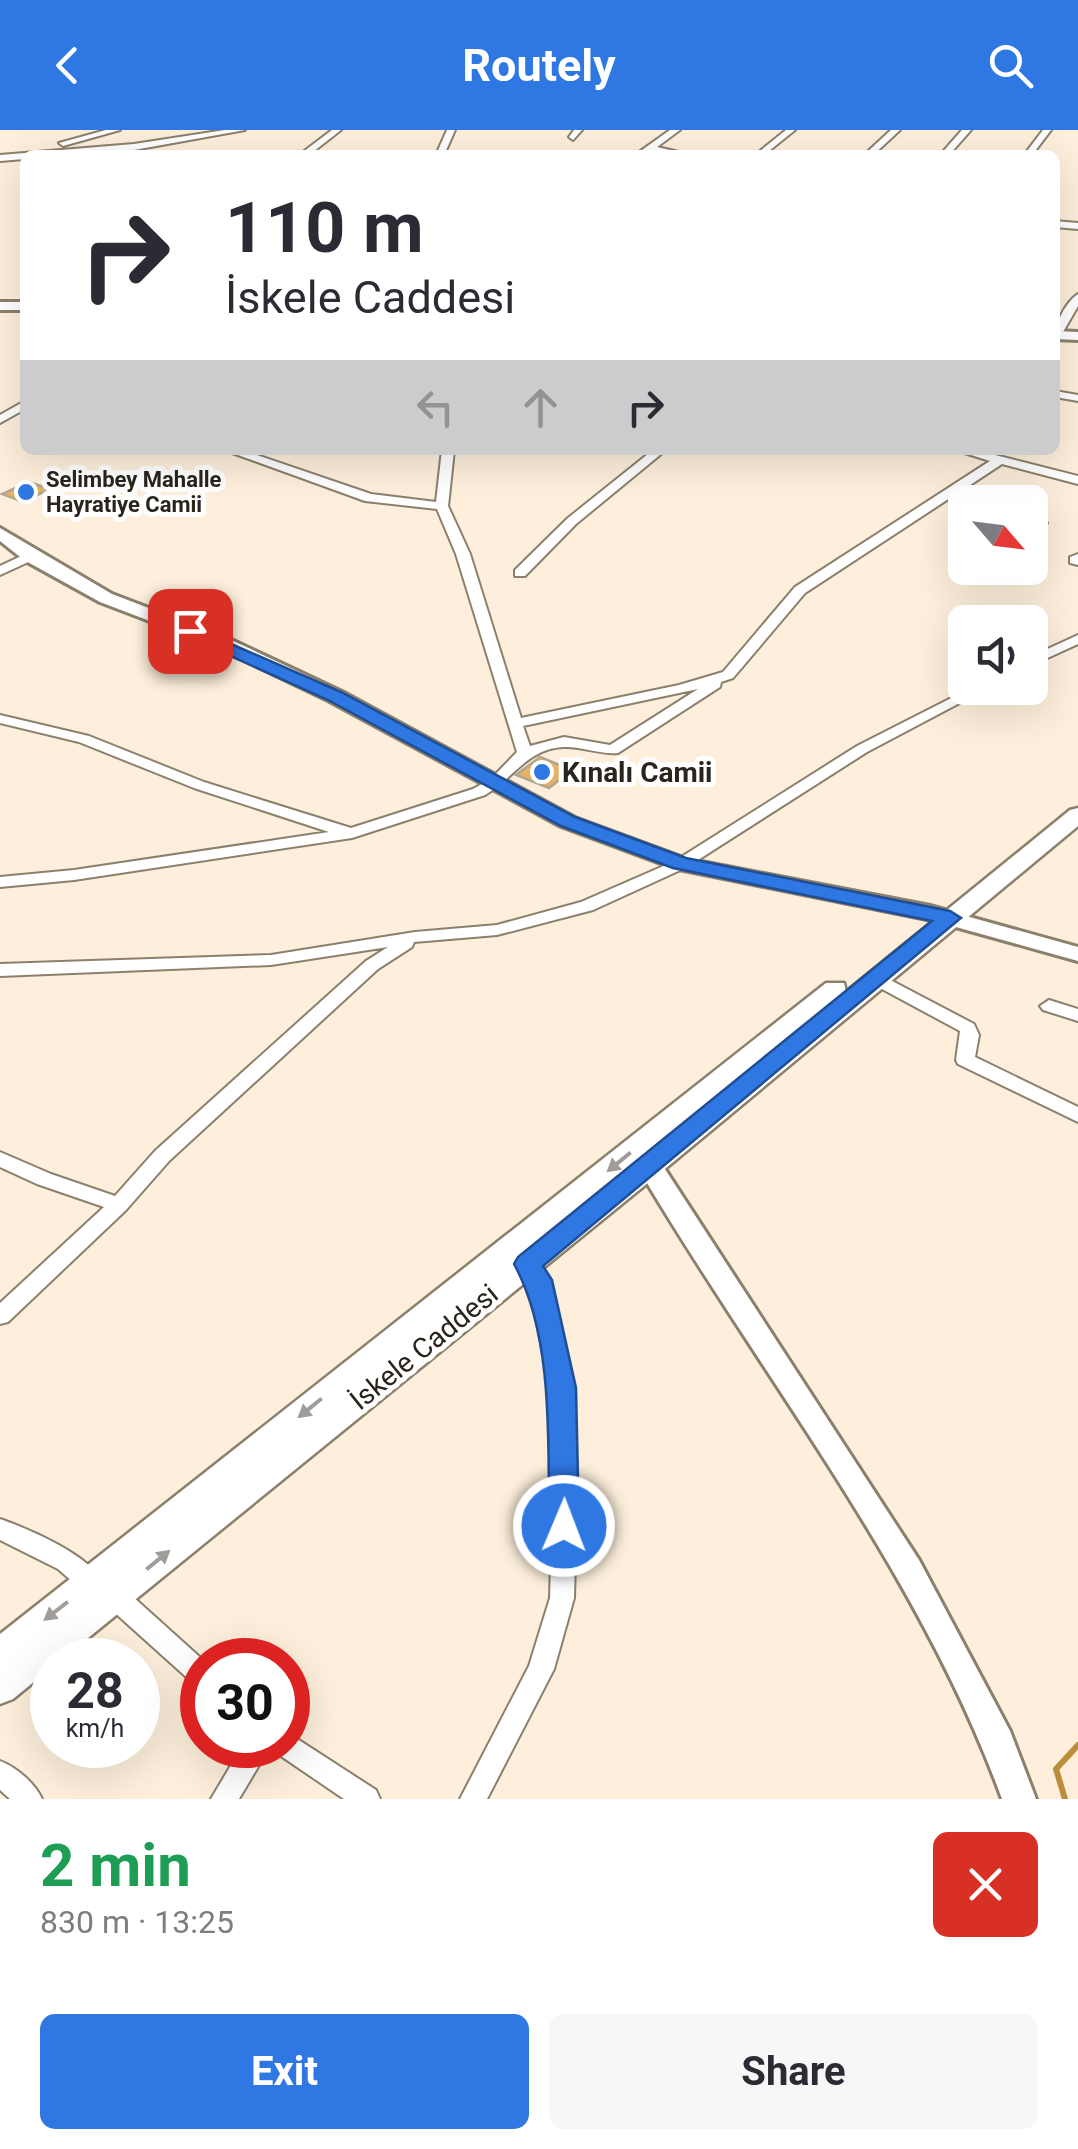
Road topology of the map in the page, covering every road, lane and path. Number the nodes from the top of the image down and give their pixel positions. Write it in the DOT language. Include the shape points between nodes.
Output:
graph roads {
  1 [pos="116,130"];
  2 [pos="240,130"];
  3 [pos="337,130"];
  4 [pos="676,130"];
  5 [pos="792,130"];
  6 [pos="896,130"];
  7 [pos="967,130"];
  8 [pos="1047,130"];
  9 [pos="47,150"];
  10 [pos="86,150"];
  11 [pos="310,150"];
  12 [pos="648,150"];
  13 [pos="765,150"];
  14 [pos="874,150"];
  15 [pos="949,150"];
  16 [pos="1032,150"];
  17 [pos="1078,297"];
  18 [pos="1060,327"];
  19 [pos="244,455"];
  20 [pos="447,455"];
  21 [pos="654,455"];
  22 [pos="980,455"];
  23 [pos="1000,460"];
  24 [pos="1078,480"];
  25 [pos="959,485"];
  26 [pos="948,492"];
  27 [pos="442,506"];
  28 [pos="0,533"];
  29 [pos="30,556"];
  30 [pos="0,571"];
  31 [pos="520,573"];
  32 [pos="1078,639"];
  33 [pos="1048,653"];
  34 [pos="728,675"];
  35 [pos="949,705"];
  36 [pos="0,719"];
  37 [pos="518,723"];
  38 [pos="528,751"];
  39 [pos="496,782"];
  40 [pos="1078,796"];
  41 [pos="1078,815"];
  42 [pos="352,834"];
  43 [pos="681,864"];
  44 [pos="0,882"];
  45 [pos="940,916"];
  46 [pos="415,937"];
  47 [pos="1078,954"];
  48 [pos="0,970"];
  49 [pos="875,978"];
  50 [pos="1049,1006"];
  51 [pos="1078,1015"];
  52 [pos="1078,1115"];
  53 [pos="0,1159"];
  54 [pos="650,1166"];
  55 [pos="118,1205"];
  56 [pos="528,1264"];
  57 [pos="4,1306"];
  58 [pos="0,1528"];
  59 [pos="102,1589"];
  60 [pos="0,1655"];
  61 [pos="180,1655"];
  62 [pos="0,1687"];
  63 [pos="310,1761"];
  64 [pos="244,1768"];
  65 [pos="0,1774"];
  66 [pos="29,1799"];
  67 [pos="224,1799"];
  68 [pos="367,1799"];
  69 [pos="473,1799"];
  70 [pos="1018,1799"];
  1 -- 9 [label="street"];
  2 -- 10 [label="street"];
  3 -- 11 [label="street"];
  4 -- 12 [label="street"];
  5 -- 13 [label="street"];
  6 -- 14 [label="street"];
  7 -- 15 [label="street"];
  8 -- 16 [label="street"];
  17 -- 18 [label="street"];
  19 -- 27 [label="street" via="369,498"];
  20 -- 27 [label="street"];
  21 -- 31 [label="street"];
  22 -- 23 [label="street"];
  23 -- 24 [label="street"];
  23 -- 25 [label="street"];
  26 -- 34 [label="street" via="800,590"];
  27 -- 37 [label="street"];
  28 -- 29 [label="street"];
  29 -- 30 [label="street"];
  29 -- 39 [label="street" via="106,598 335,696"];
  32 -- 33 [label="street"];
  34 -- 37 [label="street"];
  34 -- 38 [label="street" via="613,750 564,742"];
  35 -- 43 [label="street" via="862,749"];
  36 -- 42 [label="street" via="84,739"];
  37 -- 38 [label="street"];
  38 -- 39 [label="street"];
  39 -- 42 [label="street"];
  39 -- 43 [label="street" via="568,822"];
  40 -- 45 [label="main road"];
  41 -- 45 [label="main road, İskele Caddesi"];
  42 -- 44 [label="street"];
  43 -- 45 [label="street"];
  43 -- 46 [label="street" via="587,906 497,930"];
  45 -- 47 [label="street"];
  45 -- 49 [label="main road, İskele Caddesi"];
  45 -- 59 [label="main road, one-way"];
  46 -- 48 [label="street" via="272,960"];
  46 -- 55 [label="street" via="372,965 162,1156"];
  49 -- 52 [label="street" via="968,1028 965,1060"];
  49 -- 54 [label="main road, İskele Caddesi"];
  50 -- 51 [label="street"];
  53 -- 55 [label="street"];
  54 -- 56 [label="main road, İskele Caddesi"];
  54 -- 70 [label="street" via="908,1570 998,1742"];
  55 -- 57 [label="street"];
  59 -- 56 [label="main road, İskele Caddesi, one-way"];
  56 -- 69 [label="street" via="538,1280 562,1388 562,1598 541,1669"];
  58 -- 59 [label="street" via="67,1562"];
  59 -- 60 [label="main road, one-way"];
  59 -- 61 [label="street"];
  59 -- 62 [label="main road, İskele Caddesi"];
  63 -- 68 [label="street"];
  64 -- 67 [label="street"];
  65 -- 66 [label="street"];
}
